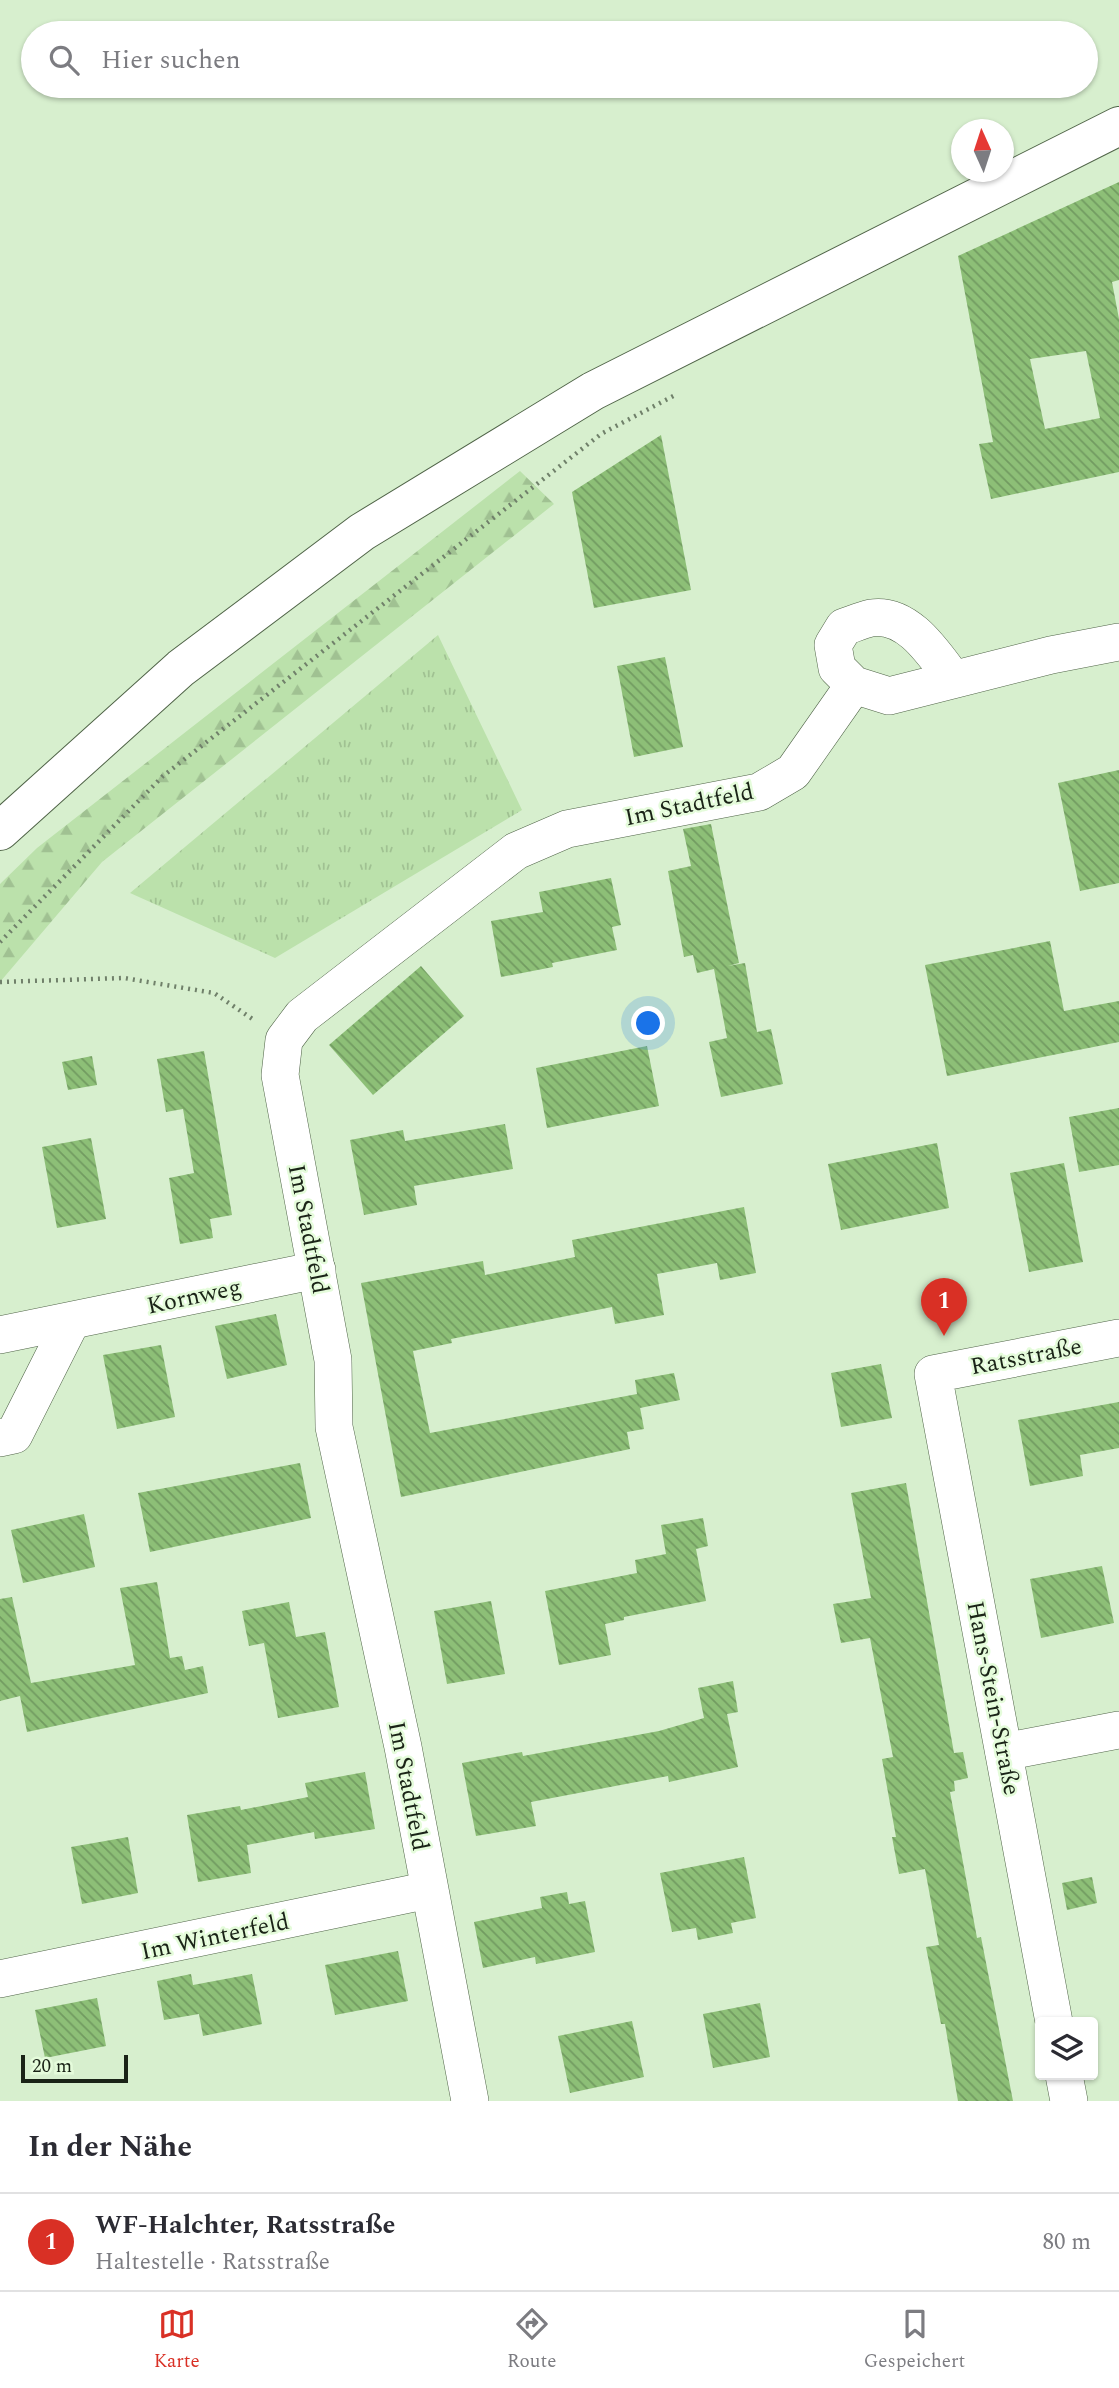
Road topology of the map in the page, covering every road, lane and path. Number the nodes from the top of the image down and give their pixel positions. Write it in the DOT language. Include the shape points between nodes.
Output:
graph roads {
  1 [pos="1119,126"];
  2 [pos="686,389"];
  3 [pos="1119,642"];
  4 [pos="953,679"];
  5 [pos="853,685"];
  6 [pos="0,831"];
  7 [pos="0,942"];
  8 [pos="0,982"];
  9 [pos="284,1040"];
  10 [pos="317,1270"];
  11 [pos="71,1322"];
  12 [pos="0,1335"];
  13 [pos="1119,1338"];
  14 [pos="933,1374"];
  15 [pos="0,1438"];
  16 [pos="1119,1730"];
  17 [pos="1004,1752"];
  18 [pos="429,1890"];
  19 [pos="0,1979"];
  20 [pos="1053,2017"];
  21 [pos="1065,2080"];
  22 [pos="470,2101"];
  23 [pos="1069,2101"];
  1 -- 6 [label="main road" via="593,391 362,532 181,668"];
  2 -- 7 [label="path" via="601,434 163,776"];
  3 -- 4 [label="street"];
  4 -- 5 [label="street" via="888,696"];
  4 -- 5 [label="street" via="924,642 900,622 873,618 844,627 833,645 837,668"];
  5 -- 9 [label="street, Im Stadtfeld" via="793,772 758,792 567,829 516,850 302,1016"];
  8 -- 9 [label="path" via="124,978 214,993"];
  9 -- 10 [label="street, Im Stadtfeld" via="280,1075"];
  10 -- 11 [label="street, Kornweg"];
  10 -- 18 [label="street, Im Stadtfeld" via="333,1360 334,1427"];
  11 -- 12 [label="street, Kornweg"];
  11 -- 15 [label="street" via="15,1435"];
  13 -- 14 [label="street, Ratsstraße"];
  14 -- 17 [label="street, Hans-Stein-Straße"];
  16 -- 17 [label="street"];
  17 -- 20 [label="street, Hans-Stein-Straße"];
  18 -- 19 [label="street, Im Winterfeld"];
  18 -- 22 [label="street, Im Stadtfeld"];
  21 -- 23 [label="street"];
}
